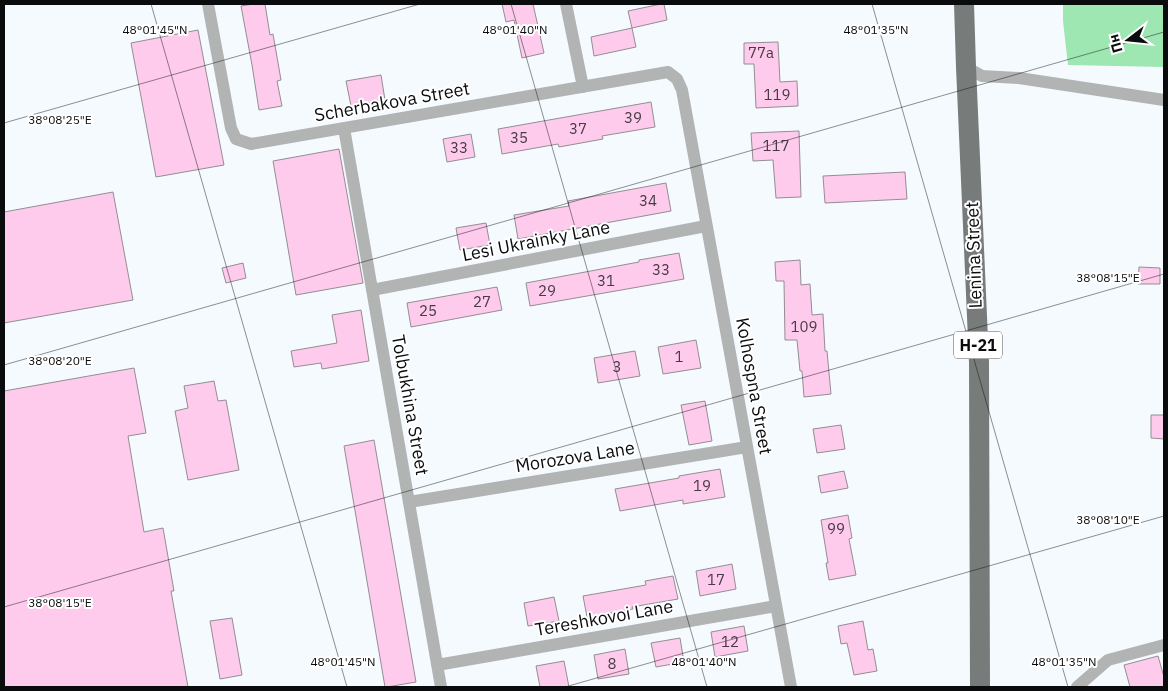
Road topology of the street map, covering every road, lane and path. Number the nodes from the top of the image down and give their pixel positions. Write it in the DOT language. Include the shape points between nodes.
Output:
graph roads {
  1 [pos="208,4"];
  2 [pos="566,4"];
  3 [pos="964,4"];
  4 [pos="966,67"];
  5 [pos="583,87"];
  6 [pos="682,90"];
  7 [pos="1164,100"];
  8 [pos="344,128"];
  9 [pos="706,226"];
  10 [pos="372,290"];
  11 [pos="747,447"];
  12 [pos="409,502"];
  13 [pos="776,606"];
  14 [pos="1164,645"];
  15 [pos="437,665"];
  16 [pos="1083,685"];
  17 [pos="441,687"];
  18 [pos="791,687"];
  19 [pos="980,687"];
  1 -- 8 [label="street, Scherbakova Street" via="231,128 236,139 251,144"];
  2 -- 5 [label="street"];
  3 -- 4 [label="main road, Lenina Street / Н-21"];
  4 -- 7 [label="street" via="982,76 1019,78"];
  4 -- 19 [label="main road, Lenina Street / Н-21" via="978,362"];
  5 -- 6 [label="street, Scherbakova Street" via="668,72 677,79"];
  5 -- 8 [label="street, Scherbakova Street"];
  6 -- 9 [label="street, Kolhospna Street"];
  8 -- 10 [label="street, Tolbukhina Street"];
  9 -- 10 [label="street, Lesi Ukrainky Lane"];
  9 -- 11 [label="street, Kolhospna Street"];
  10 -- 12 [label="street, Tolbukhina Street"];
  11 -- 12 [label="street, Morozova Lane"];
  11 -- 13 [label="street, Kolhospna Street"];
  12 -- 15 [label="street, Tolbukhina Street"];
  13 -- 15 [label="street, Tereshkovoi Lane"];
  13 -- 18 [label="street, Kolhospna Street"];
  14 -- 16 [label="street" via="1108,660"];
  15 -- 17 [label="street, Tolbukhina Street"];
}
